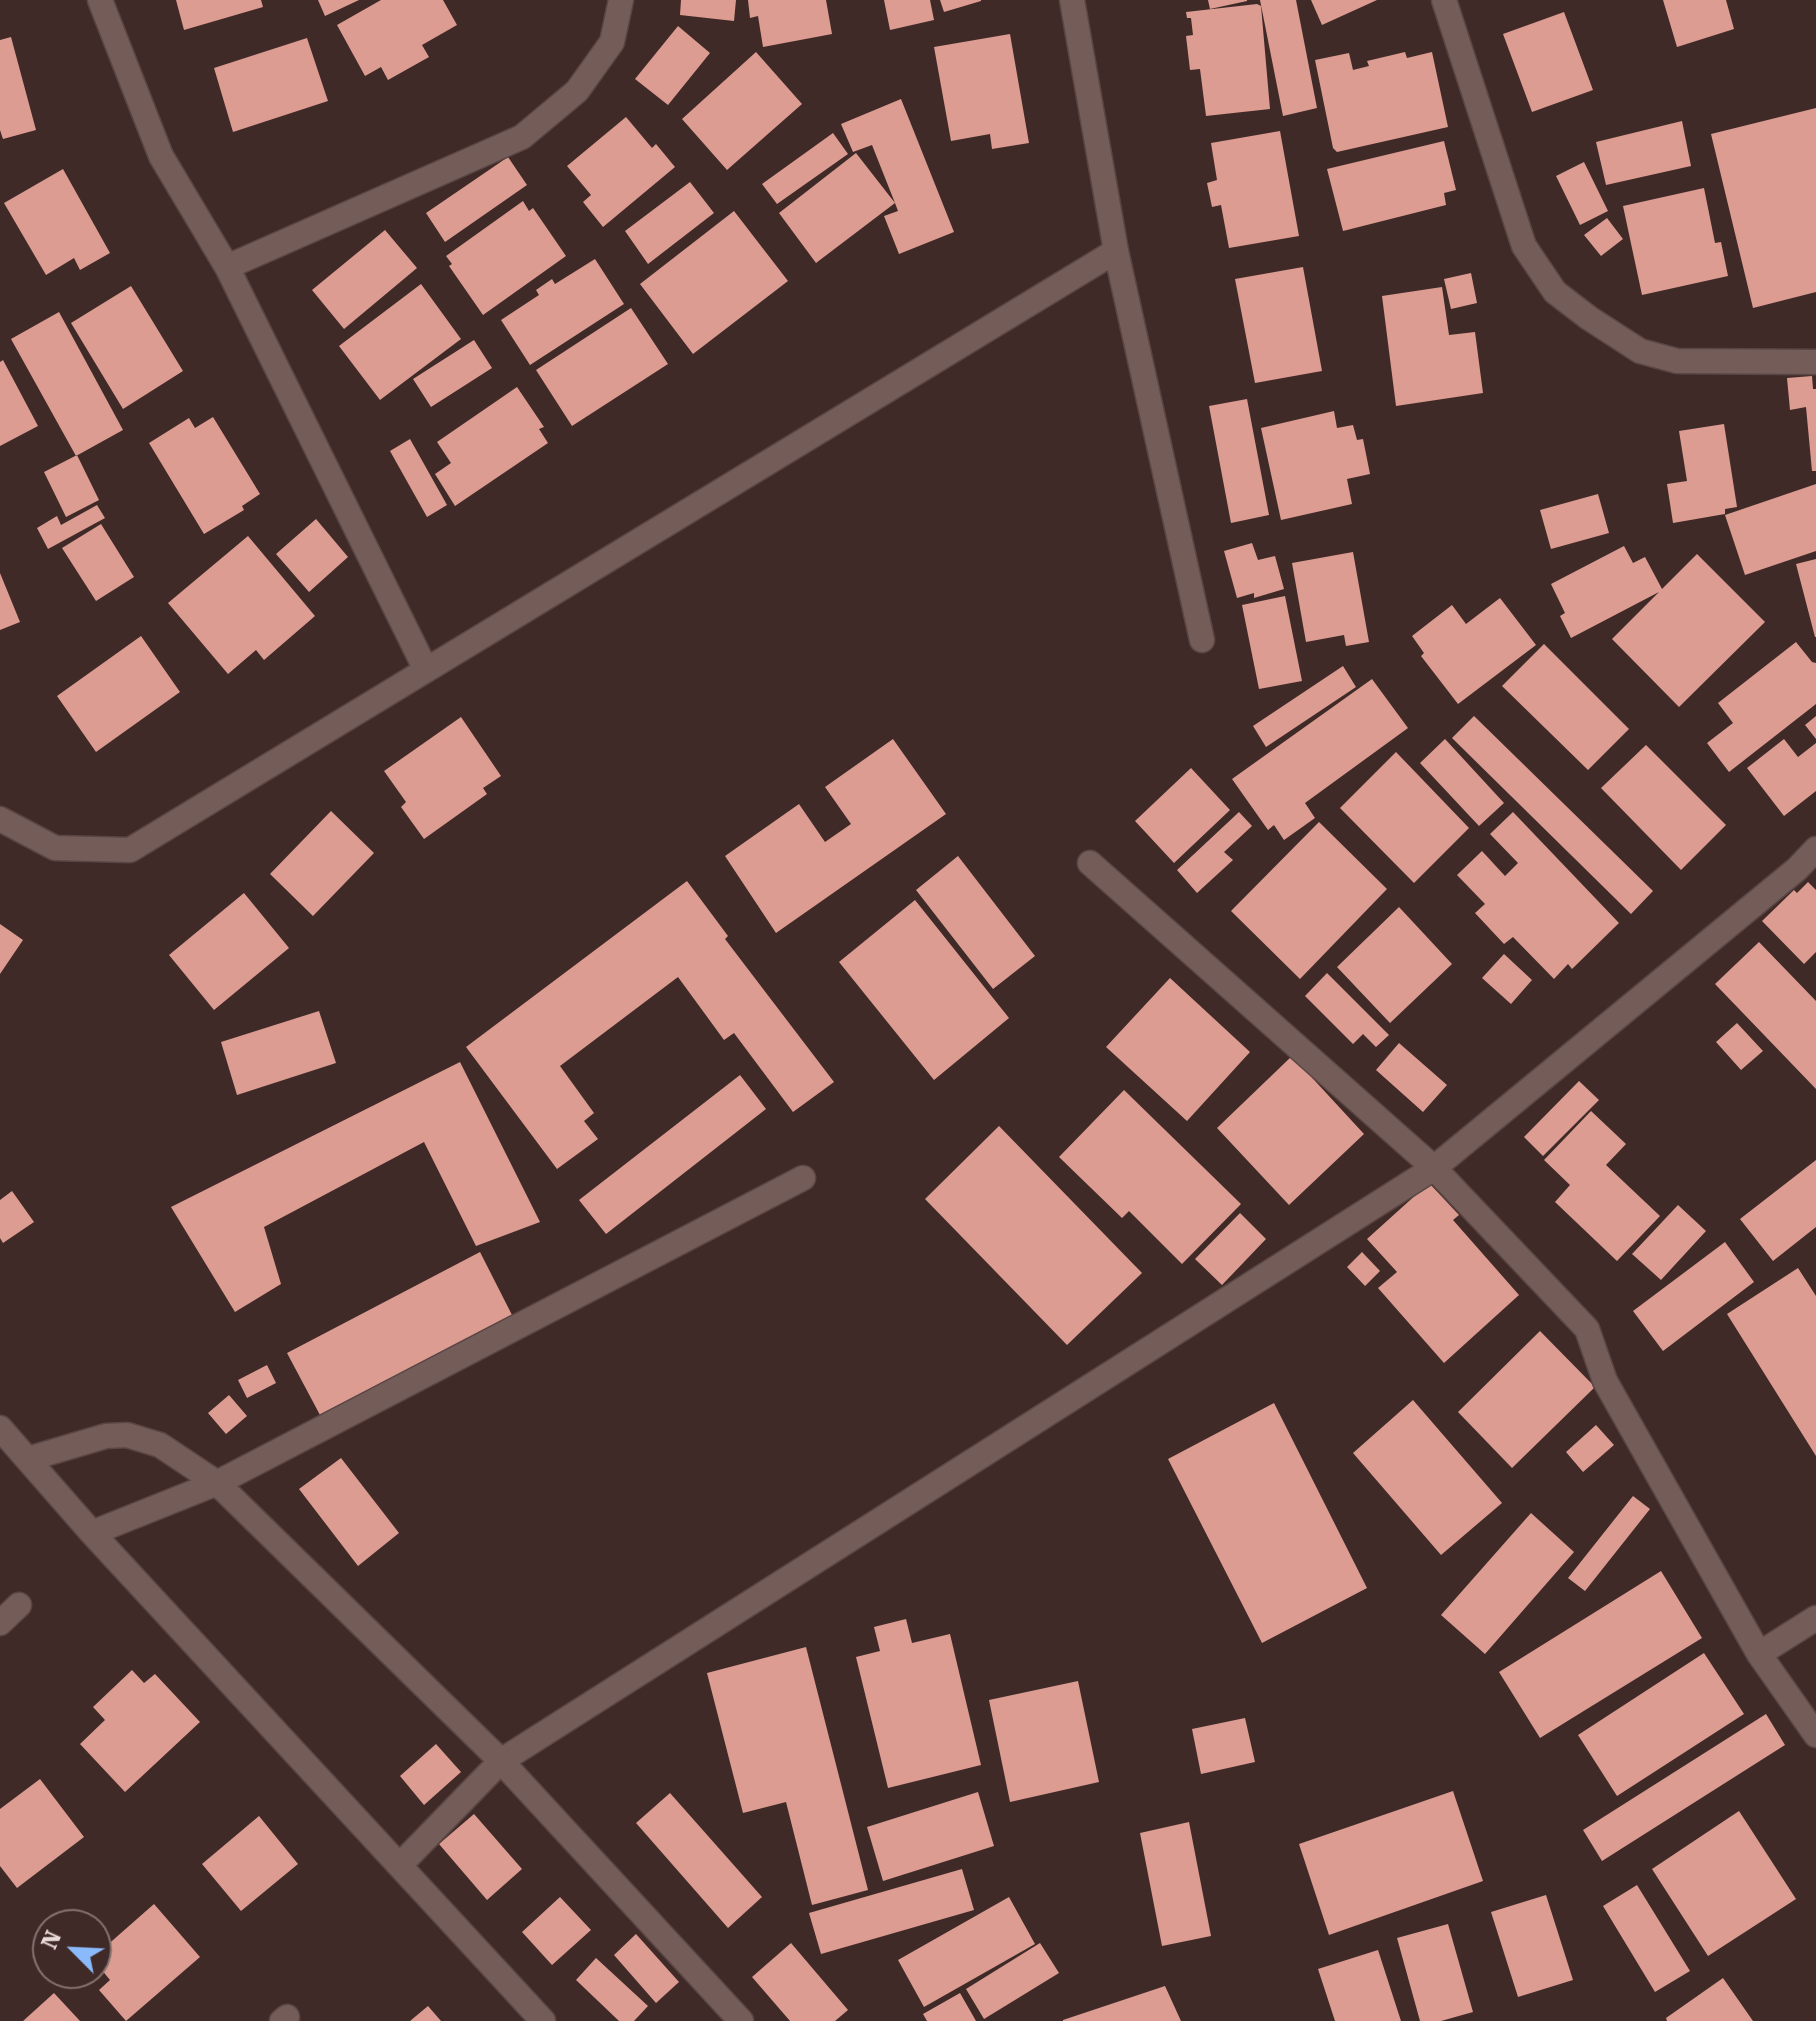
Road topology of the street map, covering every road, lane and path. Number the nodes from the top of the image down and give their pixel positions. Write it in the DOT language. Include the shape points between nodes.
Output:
graph roads {
  1 [pos="100,0"];
  2 [pos="621,0"];
  3 [pos="1072,0"];
  4 [pos="1444,0"];
  5 [pos="1116,251"];
  6 [pos="227,267"];
  7 [pos="1816,362"];
  8 [pos="1202,640"];
  9 [pos="426,670"];
  10 [pos="0,819"];
  11 [pos="1816,849"];
  12 [pos="1090,863"];
  13 [pos="1434,1168"];
  14 [pos="803,1178"];
  15 [pos="0,1428"];
  16 [pos="28,1459"];
  17 [pos="217,1483"];
  18 [pos="92,1533"];
  19 [pos="19,1605"];
  20 [pos="1816,1618"];
  21 [pos="0,1623"];
  22 [pos="1759,1654"];
  23 [pos="1816,1735"];
  24 [pos="501,1761"];
  25 [pos="401,1864"];
  26 [pos="543,2021"];
  27 [pos="741,2021"];
  1 -- 6 [label="street" via="161,156"];
  2 -- 6 [label="street" via="612,42 577,91 522,137"];
  3 -- 5 [label="street"];
  4 -- 7 [label="street" via="1524,246 1555,292 1640,351 1677,361"];
  5 -- 8 [label="street"];
  5 -- 9 [label="street"];
  6 -- 9 [label="street"];
  9 -- 10 [label="street" via="130,850 55,848"];
  11 -- 13 [label="street"];
  12 -- 13 [label="street"];
  13 -- 22 [label="street" via="1587,1329 1605,1381"];
  13 -- 24 [label="street"];
  14 -- 17 [label="street"];
  15 -- 16 [label="street"];
  16 -- 17 [label="street" via="127,1435 160,1445"];
  16 -- 18 [label="street"];
  17 -- 18 [label="street"];
  17 -- 24 [label="street"];
  18 -- 25 [label="street"];
  19 -- 21 [label="street"];
  20 -- 22 [label="street"];
  22 -- 23 [label="street"];
  24 -- 25 [label="street"];
  24 -- 27 [label="street"];
  25 -- 26 [label="street"];
}
